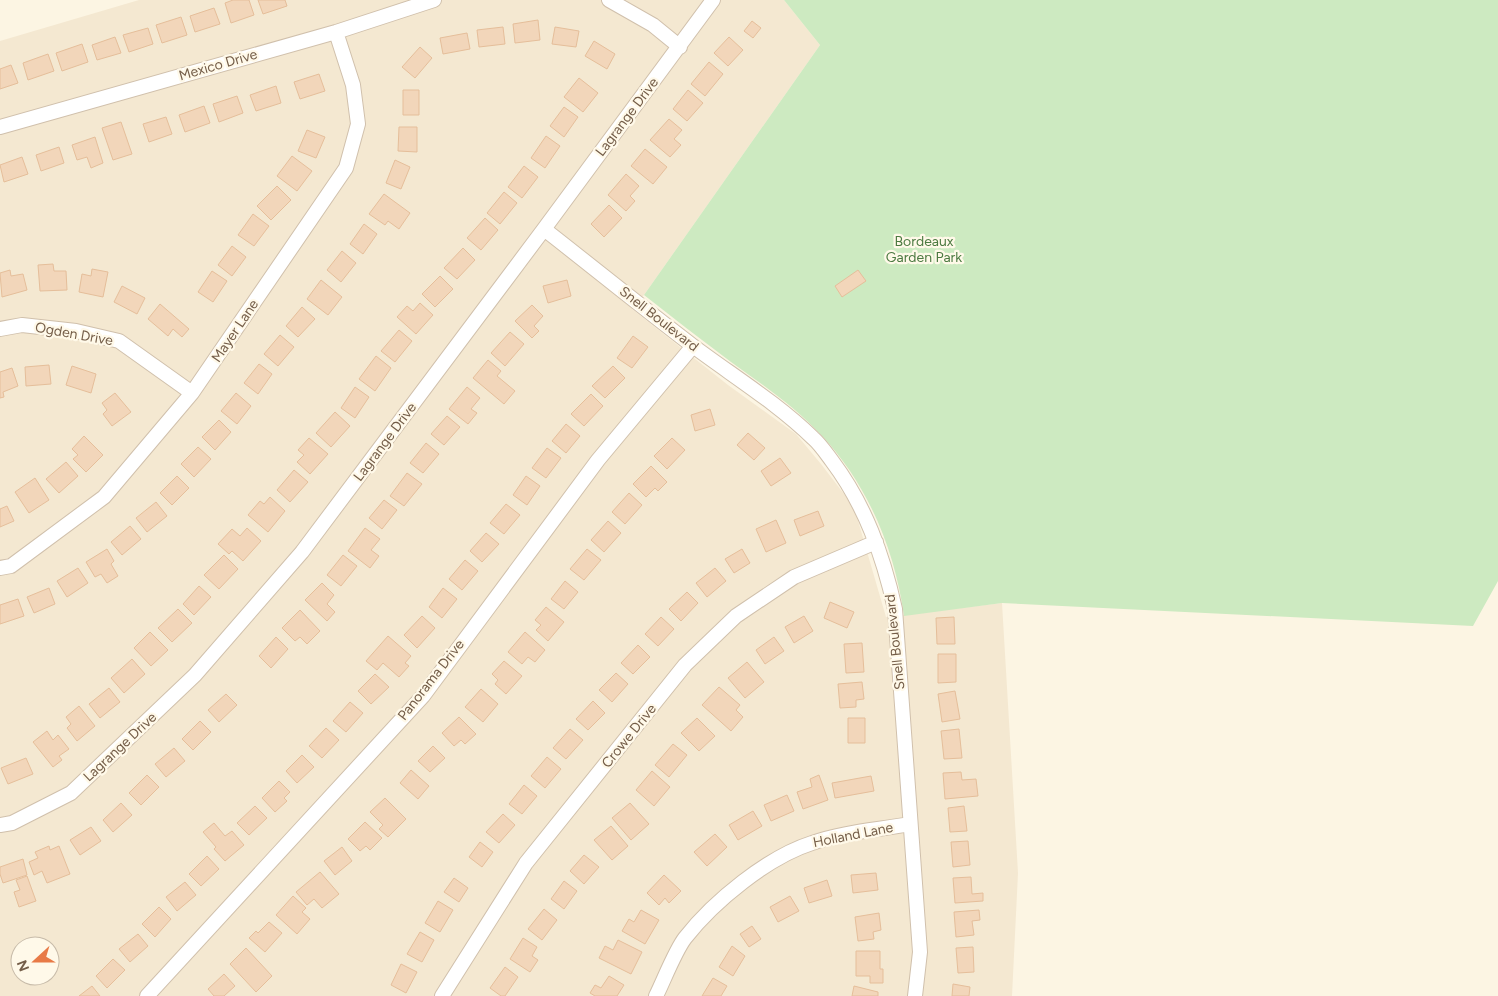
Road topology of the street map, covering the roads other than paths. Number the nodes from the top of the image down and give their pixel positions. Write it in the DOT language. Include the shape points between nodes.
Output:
graph roads {
  1 [pos="434,0"];
  2 [pos="609,0"];
  3 [pos="713,0"];
  4 [pos="336,32"];
  5 [pos="680,47"];
  6 [pos="0,127"];
  7 [pos="544,229"];
  8 [pos="0,329"];
  9 [pos="693,346"];
  10 [pos="192,393"];
  11 [pos="876,542"];
  12 [pos="0,568"];
  13 [pos="910,824"];
  14 [pos="0,825"];
  15 [pos="147,996"];
  16 [pos="442,996"];
  17 [pos="656,996"];
  18 [pos="915,996"];
  1 -- 4 [label="street, Mexico Drive"];
  2 -- 5 [label="street" via="652,25"];
  3 -- 5 [label="street, Lagrange Drive"];
  4 -- 6 [label="street, Mexico Drive"];
  4 -- 10 [label="street, Mayer Lane" via="353,85 358,124 346,168"];
  5 -- 7 [label="street, Lagrange Drive"];
  7 -- 9 [label="street, Snell Boulevard"];
  7 -- 14 [label="street, Lagrange Drive" via="302,552 195,675 71,793 12,823"];
  8 -- 10 [label="street, Ogden Drive" via="22,325 76,331 119,341"];
  9 -- 11 [label="street, Snell Boulevard" via="787,415 814,439 848,484"];
  9 -- 15 [label="street, Panorama Drive" via="598,460 423,696"];
  10 -- 12 [label="street, Mayer Lane" via="104,497 11,566"];
  11 -- 13 [label="street, Snell Boulevard" via="895,609"];
  11 -- 16 [label="street, Crowe Drive" via="794,577 736,616 685,665 526,863"];
  13 -- 17 [label="street, Holland Lane" via="842,835 811,843 778,858 727,893 684,939"];
  13 -- 18 [label="street, Snell Boulevard" via="920,952"];
}
